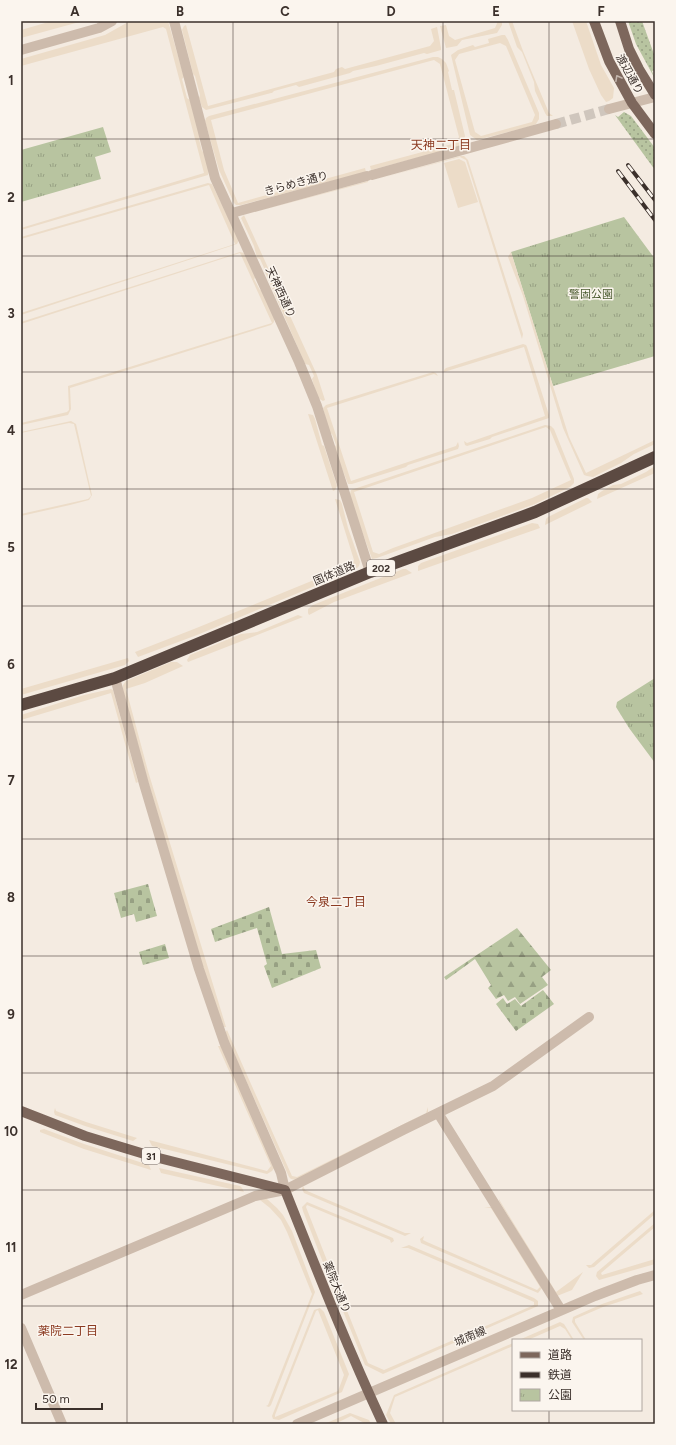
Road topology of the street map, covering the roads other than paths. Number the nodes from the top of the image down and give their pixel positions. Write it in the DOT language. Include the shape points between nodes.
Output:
graph roads {
  1 [pos="112,21"];
  2 [pos="174,21"];
  3 [pos="594,21"];
  4 [pos="620,21"];
  5 [pos="21,50"];
  6 [pos="655,96"];
  7 [pos="632,103"];
  8 [pos="609,109"];
  9 [pos="556,124"];
  10 [pos="655,134"];
  11 [pos="232,213"];
  12 [pos="655,457"];
  13 [pos="370,572"];
  14 [pos="115,678"];
  15 [pos="21,705"];
  16 [pos="590,1017"];
  17 [pos="21,1111"];
  18 [pos="438,1112"];
  19 [pos="285,1190"];
  20 [pos="655,1275"];
  21 [pos="21,1295"];
  22 [pos="561,1310"];
  23 [pos="21,1328"];
  24 [pos="368,1394"];
  25 [pos="62,1424"];
  26 [pos="297,1424"];
  27 [pos="383,1424"];
  1 -- 5 [label="street" via="99,28"];
  2 -- 11 [label="street, 天神西通り" via="215,178"];
  7 -- 3 [label="main road, 渡辺通り, one-way" via="609,61"];
  4 -- 6 [label="main road, 渡辺通り" via="629,49"];
  6 -- 7 [label="street"];
  7 -- 8 [label="street"];
  7 -- 10 [label="main road, 渡辺通り"];
  9 -- 11 [label="street, きらめき通り"];
  11 -- 13 [label="street, 天神西通り" via="317,406"];
  12 -- 13 [label="highway, 国体道路 / 202" via="536,512"];
  13 -- 14 [label="highway, 国体道路 / 202"];
  14 -- 15 [label="highway, 国体道路 / 202"];
  14 -- 19 [label="street" via="199,969 222,1036 281,1173"];
  16 -- 18 [label="street" via="493,1086"];
  17 -- 19 [label="main road, 31" via="85,1136 151,1156"];
  18 -- 19 [label="street"];
  18 -- 22 [label="street"];
  19 -- 21 [label="street" via="255,1196"];
  19 -- 24 [label="main road, 薬院大通り"];
  20 -- 22 [label="street, 城南線"];
  22 -- 24 [label="street, 城南線"];
  23 -- 25 [label="street"];
  24 -- 26 [label="street, 城南線"];
  24 -- 27 [label="main road, 薬院大通り"];
}
